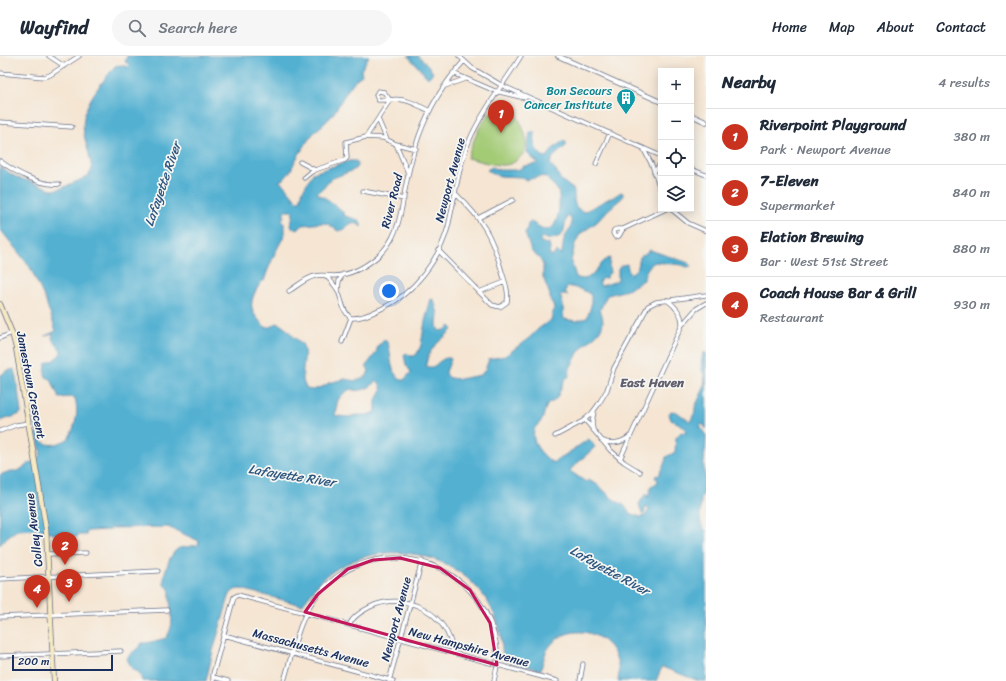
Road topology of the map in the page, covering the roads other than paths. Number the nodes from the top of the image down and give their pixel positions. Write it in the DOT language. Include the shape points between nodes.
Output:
graph roads {
  1 [pos="49,56"];
  2 [pos="79,56"];
  3 [pos="459,56"];
  4 [pos="521,56"];
  5 [pos="557,56"];
  6 [pos="464,61"];
  7 [pos="64,66"];
  8 [pos="0,73"];
  9 [pos="453,73"];
  10 [pos="466,79"];
  11 [pos="501,85"];
  12 [pos="444,86"];
  13 [pos="496,92"];
  14 [pos="532,100"];
  15 [pos="658,101"];
  16 [pos="430,111"];
  17 [pos="694,116"];
  18 [pos="378,119"];
  19 [pos="0,122"];
  20 [pos="706,122"];
  21 [pos="72,127"];
  22 [pos="610,133"];
  23 [pos="366,137"];
  24 [pos="387,140"];
  25 [pos="396,144"];
  26 [pos="644,148"];
  27 [pos="416,149"];
  28 [pos="658,155"];
  29 [pos="0,161"];
  30 [pos="300,162"];
  31 [pos="596,164"];
  32 [pos="658,167"];
  33 [pos="315,170"];
  34 [pos="694,170"];
  35 [pos="654,172"];
  36 [pos="409,174"];
  37 [pos="706,175"];
  38 [pos="304,178"];
  39 [pos="658,183"];
  40 [pos="59,184"];
  41 [pos="363,191"];
  42 [pos="456,194"];
  43 [pos="404,199"];
  44 [pos="513,200"];
  45 [pos="660,212"];
  46 [pos="675,212"];
  47 [pos="478,218"];
  48 [pos="623,229"];
  49 [pos="706,231"];
  50 [pos="439,251"];
  51 [pos="343,274"];
  52 [pos="326,276"];
  53 [pos="505,282"];
  54 [pos="338,290"];
  55 [pos="289,291"];
  56 [pos="479,292"];
  57 [pos="705,296"];
  58 [pos="667,300"];
  59 [pos="706,303"];
  60 [pos="0,304"];
  61 [pos="351,318"];
  62 [pos="682,325"];
  63 [pos="12,333"];
  64 [pos="0,338"];
  65 [pos="342,342"];
  66 [pos="595,409"];
  67 [pos="585,420"];
  68 [pos="29,423"];
  69 [pos="593,430"];
  70 [pos="0,431"];
  71 [pos="631,435"];
  72 [pos="555,436"];
  73 [pos="600,439"];
  74 [pos="620,459"];
  75 [pos="37,472"];
  76 [pos="640,472"];
  77 [pos="86,553"];
  78 [pos="48,554"];
  79 [pos="422,561"];
  80 [pos="158,571"];
  81 [pos="49,576"];
  82 [pos="0,579"];
  83 [pos="411,603"];
  84 [pos="167,610"];
  85 [pos="305,612"];
  86 [pos="51,615"];
  87 [pos="0,617"];
  88 [pos="349,624"];
  89 [pos="224,635"];
  90 [pos="401,638"];
  91 [pos="121,651"];
  92 [pos="453,653"];
  93 [pos="53,654"];
  94 [pos="292,654"];
  95 [pos="0,656"];
  96 [pos="584,664"];
  97 [pos="497,665"];
  98 [pos="213,679"];
  99 [pos="54,681"];
  100 [pos="228,681"];
  101 [pos="284,681"];
  102 [pos="391,681"];
  103 [pos="494,681"];
  104 [pos="557,681"];
  105 [pos="580,681"];
  1 -- 7 [label="street"];
  2 -- 7 [label="street"];
  3 -- 6 [label="street"];
  4 -- 11 [label="street, Newport Avenue"];
  5 -- 15 [label="street"];
  6 -- 9 [label="street, River Road"];
  6 -- 11 [label="street"];
  7 -- 8 [label="street" via="44,77"];
  9 -- 10 [label="street"];
  9 -- 12 [label="street, River Road"];
  10 -- 12 [label="street"];
  10 -- 13 [label="street"];
  11 -- 13 [label="street, Newport Avenue"];
  11 -- 14 [label="street"];
  12 -- 16 [label="street, River Road"];
  13 -- 14 [label="street"];
  13 -- 42 [label="street, Newport Avenue" via="468,144"];
  14 -- 22 [label="street"];
  16 -- 18 [label="street" via="397,98 390,100"];
  16 -- 27 [label="street, River Road"];
  17 -- 20 [label="street"];
  18 -- 23 [label="street"];
  18 -- 24 [label="street"];
  19 -- 21 [label="street"];
  22 -- 26 [label="street"];
  22 -- 31 [label="street"];
  23 -- 24 [label="street"];
  23 -- 33 [label="street" via="346,142 345,160"];
  24 -- 25 [label="street"];
  25 -- 27 [label="street"];
  25 -- 36 [label="street"];
  26 -- 28 [label="street"];
  26 -- 35 [label="street"];
  27 -- 36 [label="street, River Road"];
  29 -- 40 [label="street" via="23,175"];
  30 -- 33 [label="street"];
  32 -- 35 [label="street"];
  33 -- 38 [label="street"];
  34 -- 37 [label="street"];
  35 -- 39 [label="street"];
  36 -- 43 [label="street, River Road"];
  41 -- 43 [label="street"];
  42 -- 47 [label="street"];
  42 -- 50 [label="street, Newport Avenue" via="448,228"];
  43 -- 51 [label="street, River Road" via="397,229 385,249 367,265"];
  44 -- 47 [label="street"];
  45 -- 48 [label="street"];
  46 -- 49 [label="street" via="688,223"];
  47 -- 53 [label="street" via="492,241"];
  50 -- 56 [label="street"];
  50 -- 61 [label="street, Newport Avenue" via="419,280 406,293 375,312"];
  51 -- 52 [label="street, River Road"];
  51 -- 54 [label="street"];
  52 -- 54 [label="street"];
  52 -- 55 [label="street, River Road" via="313,277"];
  53 -- 56 [label="street"];
  53 -- 56 [label="street" via="507,302 500,307 492,305"];
  54 -- 61 [label="street" via="342,304"];
  57 -- 58 [label="street"];
  58 -- 62 [label="street" via="680,314"];
  58 -- 66 [label="street" via="653,302 645,308 614,368 607,390"];
  59 -- 62 [label="street" via="696,309"];
  60 -- 63 [label="main road, Jamestown Crescent"];
  61 -- 65 [label="street"];
  62 -- 71 [label="street"];
  63 -- 64 [label="street"];
  63 -- 68 [label="main road, Jamestown Crescent"];
  66 -- 67 [label="street"];
  66 -- 69 [label="street"];
  67 -- 69 [label="street"];
  67 -- 72 [label="street"];
  68 -- 70 [label="street"];
  68 -- 75 [label="main road, Jamestown Crescent"];
  69 -- 73 [label="street"];
  71 -- 73 [label="street" via="619,442"];
  71 -- 74 [label="street"];
  73 -- 74 [label="street"];
  74 -- 76 [label="street"];
  75 -- 78 [label="main road, Colley Avenue"];
  77 -- 78 [label="street"];
  78 -- 81 [label="main road, Colley Avenue"];
  79 -- 83 [label="street, Newport Avenue"];
  79 -- 85 [label="street" via="392,558 356,565 324,587"];
  79 -- 97 [label="street" via="456,578 478,600 493,631"];
  80 -- 81 [label="street"];
  81 -- 82 [label="street"];
  81 -- 86 [label="main road, Colley Avenue"];
  83 -- 88 [label="street" via="394,601 378,604 360,613"];
  83 -- 90 [label="street, Newport Avenue"];
  83 -- 92 [label="street" via="427,610 440,622 449,636"];
  84 -- 86 [label="street"];
  85 -- 88 [label="street, New Hampshire Avenue"];
  85 -- 89 [label="street, New Hampshire Avenue" via="236,595"];
  85 -- 94 [label="street"];
  86 -- 87 [label="street"];
  86 -- 93 [label="main road, Colley Avenue"];
  88 -- 90 [label="street, New Hampshire Avenue"];
  89 -- 94 [label="street, Massachusetts Avenue"];
  89 -- 98 [label="street"];
  90 -- 92 [label="street, New Hampshire Avenue"];
  90 -- 102 [label="street, Newport Avenue"];
  91 -- 93 [label="street"];
  92 -- 97 [label="street, New Hampshire Avenue"];
  93 -- 95 [label="street"];
  93 -- 99 [label="main road, Colley Avenue"];
  94 -- 101 [label="street"];
  94 -- 102 [label="street, Massachusetts Avenue"];
  96 -- 105 [label="street"];
  97 -- 103 [label="street"];
  97 -- 104 [label="street, New Hampshire Avenue"];
  98 -- 100 [label="street"];
}
